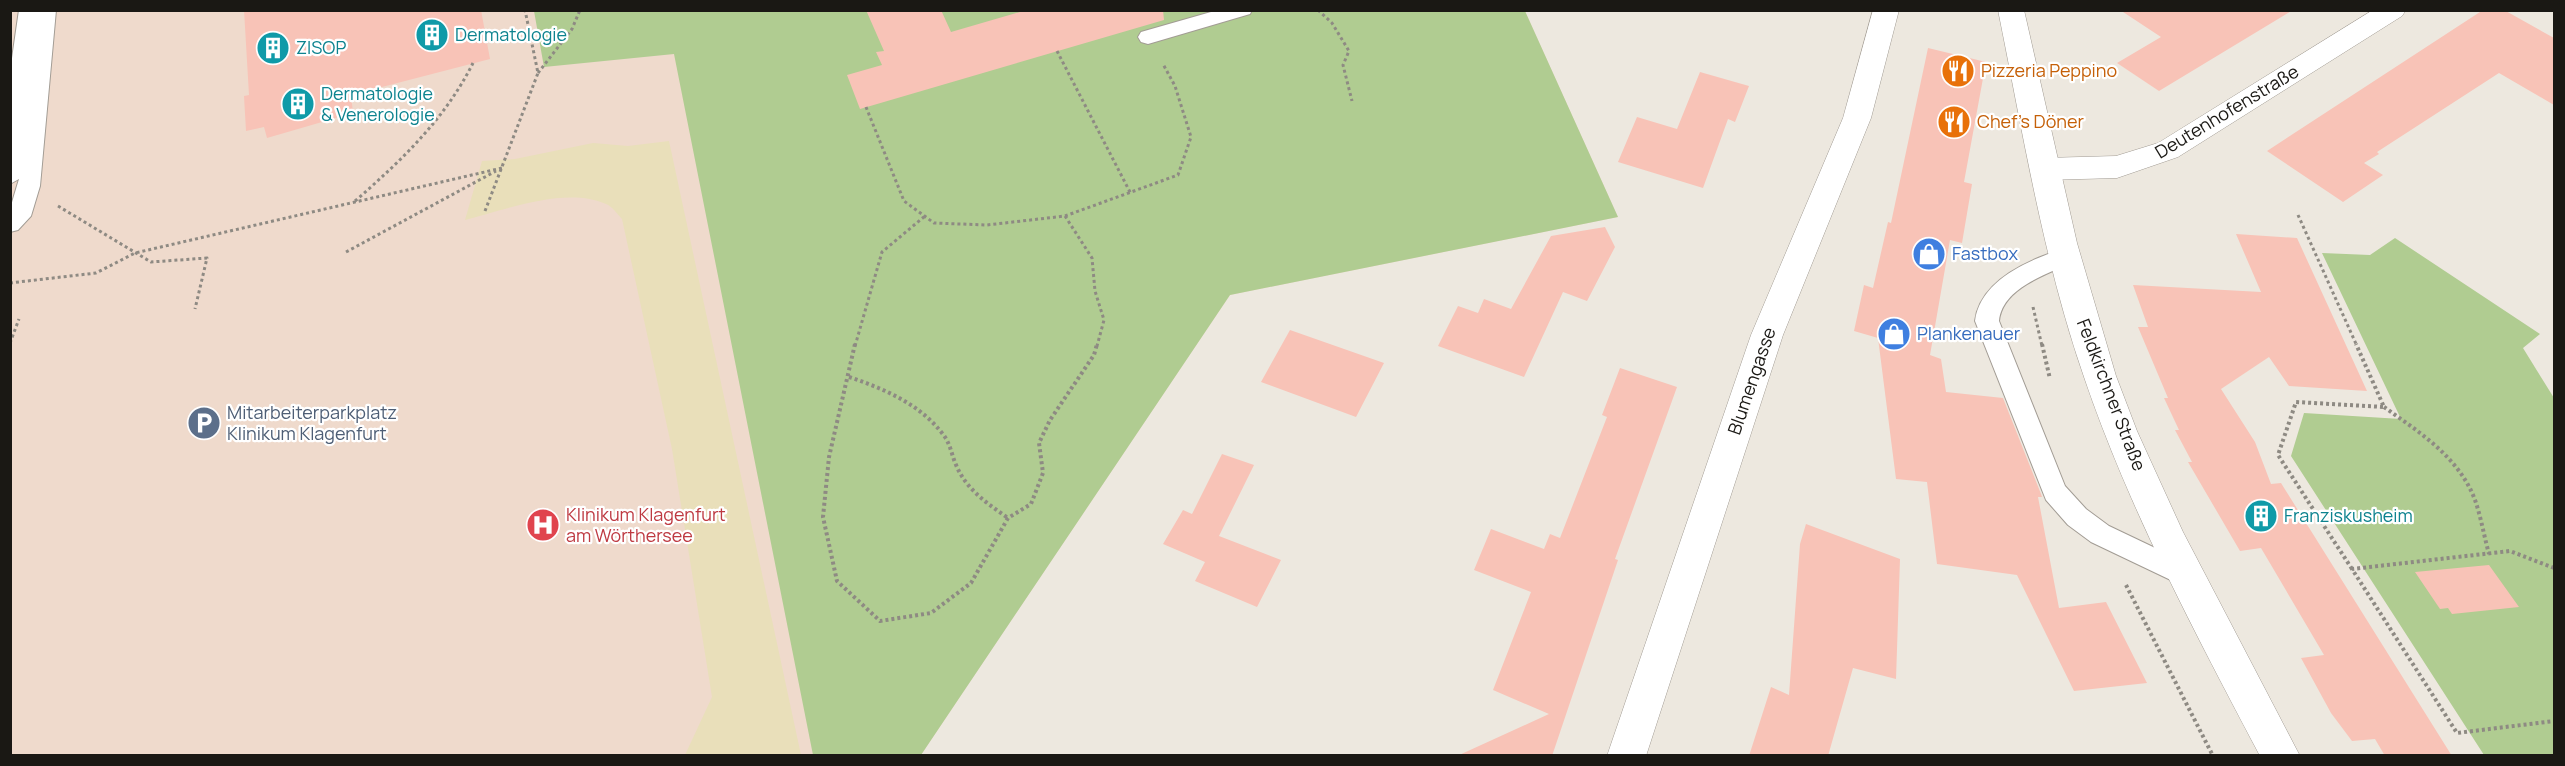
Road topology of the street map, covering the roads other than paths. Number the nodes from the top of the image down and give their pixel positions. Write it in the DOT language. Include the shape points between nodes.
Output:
graph roads {
  1 [pos="24,10"];
  2 [pos="29,10"];
  3 [pos="46,10"];
  4 [pos="1243,10"];
  5 [pos="1886,10"];
  6 [pos="2011,10"];
  7 [pos="2393,10"];
  8 [pos="10,35"];
  9 [pos="1148,37"];
  10 [pos="2045,169"];
  11 [pos="10,176"];
  12 [pos="10,224"];
  13 [pos="2066,256"];
  14 [pos="2186,575"];
  15 [pos="1626,756"];
  16 [pos="2281,756"];
  1 -- 8 [label="lane"];
  2 -- 11 [label="lane"];
  3 -- 12 [label="lane" via="29,186 23,210"];
  4 -- 9 [label="lane"];
  5 -- 15 [label="street, Blumengasse" via="1857,118 1767,335"];
  6 -- 10 [label="street, Feldkirchner Straße"];
  7 -- 10 [label="street, Deutenhofenstraße" via="2168,150 2117,167"];
  10 -- 13 [label="street, Feldkirchner Straße"];
  13 -- 14 [label="street, Feldkirchner Straße" via="2082,320 2123,434"];
  13 -- 14 [label="lane" via="1999,293 1989,306 1987,321 2055,492 2077,517 2100,534"];
  14 -- 16 [label="street, Feldkirchner Straße"];
}
